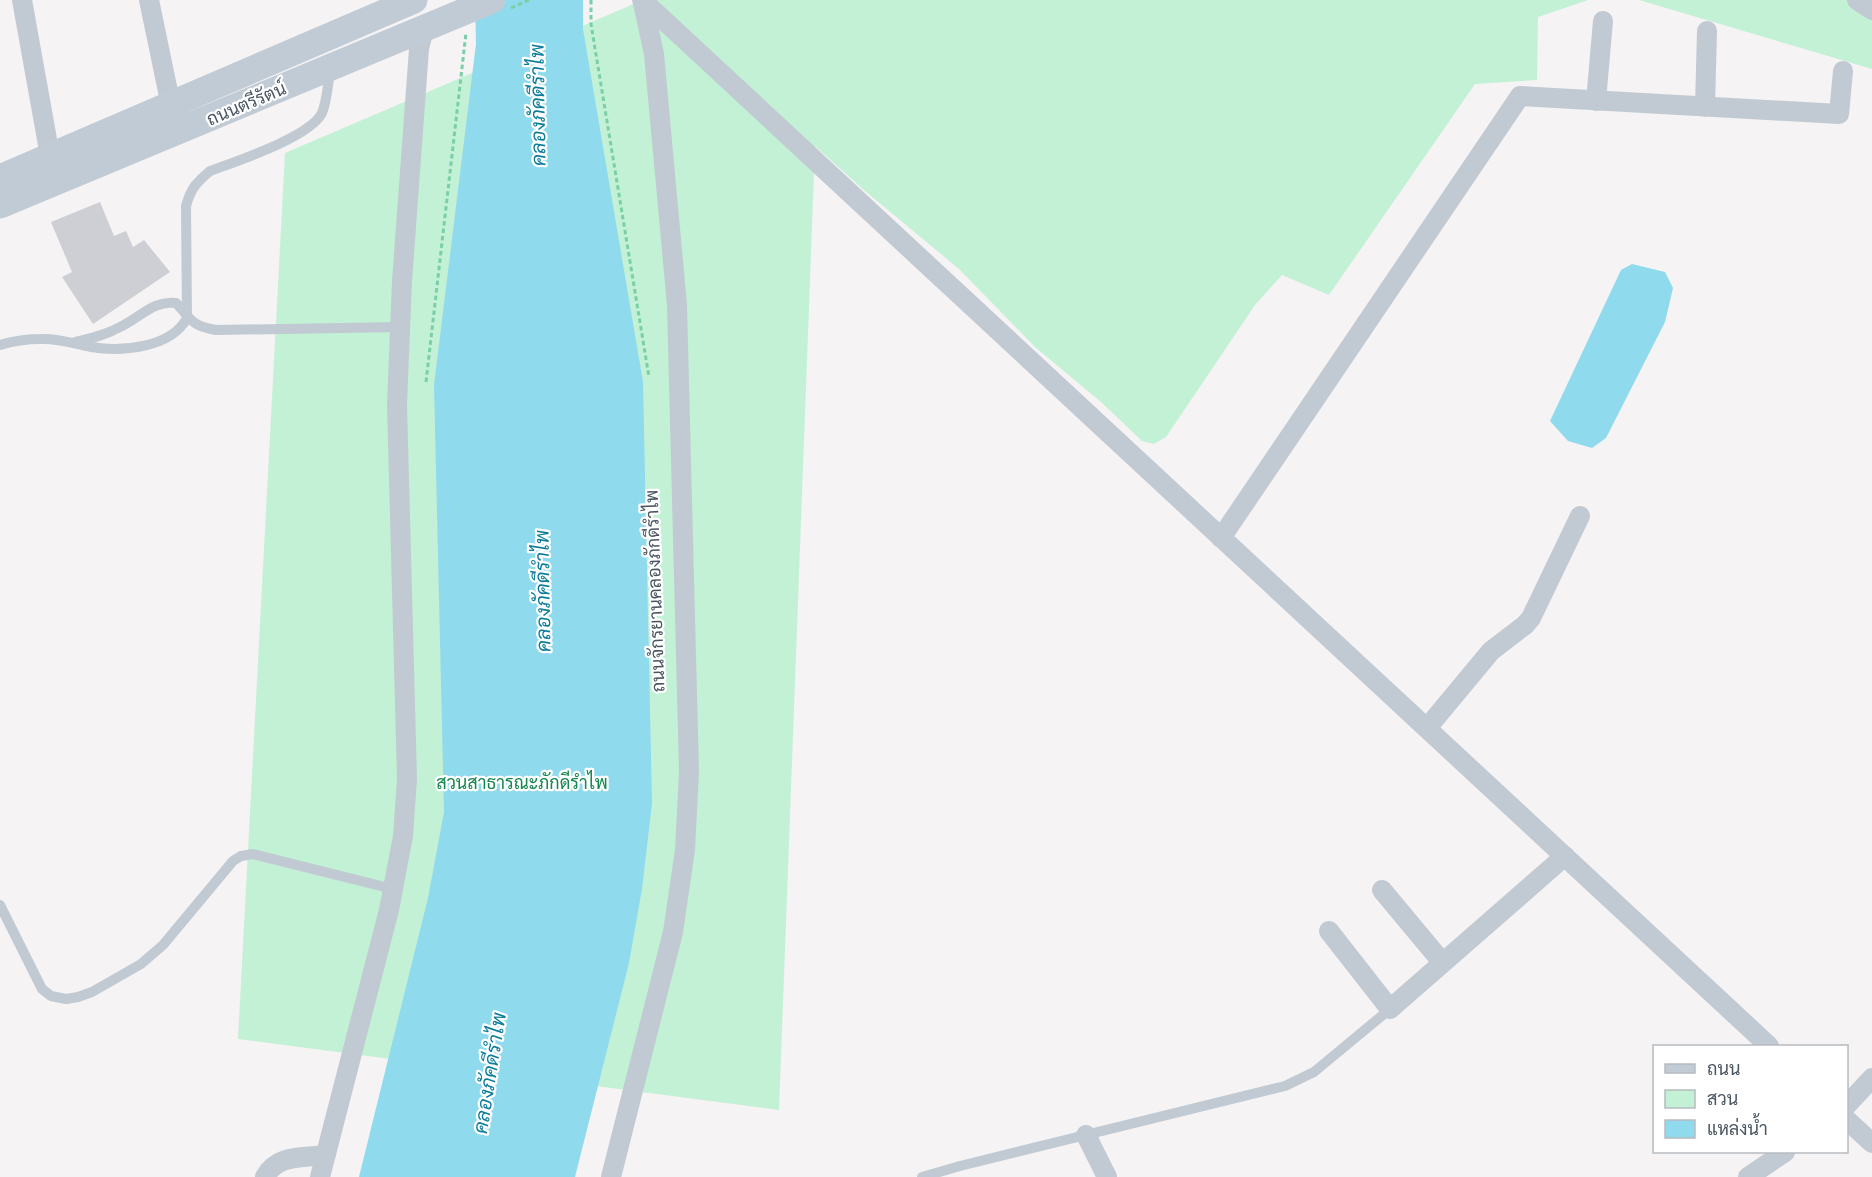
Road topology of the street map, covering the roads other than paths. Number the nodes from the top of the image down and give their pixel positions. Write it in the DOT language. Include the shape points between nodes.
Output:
graph roads {
  1 [pos="22,0"];
  2 [pos="149,0"];
  3 [pos="414,0"];
  4 [pos="492,0"];
  5 [pos="1857,0"];
  6 [pos="643,1"];
  7 [pos="1872,10"];
  8 [pos="1603,21"];
  9 [pos="424,28"];
  10 [pos="1707,31"];
  11 [pos="331,68"];
  12 [pos="1844,71"];
  13 [pos="1596,100"];
  14 [pos="171,106"];
  15 [pos="1705,106"];
  16 [pos="50,156"];
  17 [pos="0,178"];
  18 [pos="0,205"];
  19 [pos="187,318"];
  20 [pos="400,327"];
  21 [pos="71,342"];
  22 [pos="0,345"];
  23 [pos="1580,516"];
  24 [pos="1221,538"];
  25 [pos="1427,728"];
  26 [pos="1564,856"];
  27 [pos="393,889"];
  28 [pos="1382,890"];
  29 [pos="0,905"];
  30 [pos="1329,931"];
  31 [pos="1442,962"];
  32 [pos="1390,1009"];
  33 [pos="1767,1045"];
  34 [pos="1872,1078"];
  35 [pos="1848,1104"];
  36 [pos="1848,1121"];
  37 [pos="1086,1135"];
  38 [pos="1872,1143"];
  39 [pos="1784,1153"];
  40 [pos="326,1155"];
  41 [pos="265,1177"];
  42 [pos="320,1177"];
  43 [pos="611,1177"];
  44 [pos="922,1177"];
  45 [pos="1107,1177"];
  46 [pos="1748,1177"];
  1 -- 16 [label="street"];
  2 -- 14 [label="street"];
  3 -- 14 [label="main road, ถนนตรีรัตน์"];
  4 -- 9 [label="main road, ถนนตรีรัตน์" via="459,22"];
  5 -- 7 [label="street"];
  6 -- 24 [label="street"];
  6 -- 43 [label="street" via="654,54 677,304 689,772 685,850 673,932"];
  8 -- 13 [label="street"];
  9 -- 11 [label="main road, ถนนตรีรัตน์"];
  9 -- 20 [label="street" via="419,49"];
  10 -- 15 [label="street"];
  11 -- 18 [label="main road, ถนนตรีรัตน์"];
  11 -- 19 [label="lane" via="322,112 314,123 297,135 210,171 190,191 186,206"];
  12 -- 15 [label="street" via="1839,114"];
  13 -- 15 [label="street"];
  13 -- 24 [label="street" via="1520,96"];
  14 -- 16 [label="main road, ถนนตรีรัตน์"];
  16 -- 17 [label="main road, ถนนตรีรัตน์"];
  19 -- 20 [label="lane" via="216,330"];
  19 -- 21 [label="lane" via="181,329 157,343 133,348"];
  19 -- 21 [label="lane" via="176,303 156,304 120,328"];
  20 -- 27 [label="street" via="397,404 407,779 403,836"];
  21 -- 22 [label="lane" via="42,338"];
  23 -- 25 [label="street" via="1531,618 1491,651"];
  24 -- 25 [label="street"];
  25 -- 26 [label="street"];
  26 -- 31 [label="street"];
  26 -- 33 [label="street"];
  27 -- 29 [label="lane" via="253,854 241,856 221,873 169,939 141,964 92,992 66,999 42,989"];
  27 -- 40 [label="street"];
  28 -- 31 [label="street"];
  30 -- 32 [label="street"];
  31 -- 32 [label="street"];
  32 -- 37 [label="lane" via="1301,1080"];
  34 -- 35 [label="street"];
  36 -- 38 [label="street"];
  37 -- 44 [label="lane"];
  37 -- 45 [label="street"];
  39 -- 46 [label="street"];
  40 -- 41 [label="street" via="277,1162"];
  40 -- 42 [label="street"];
}
